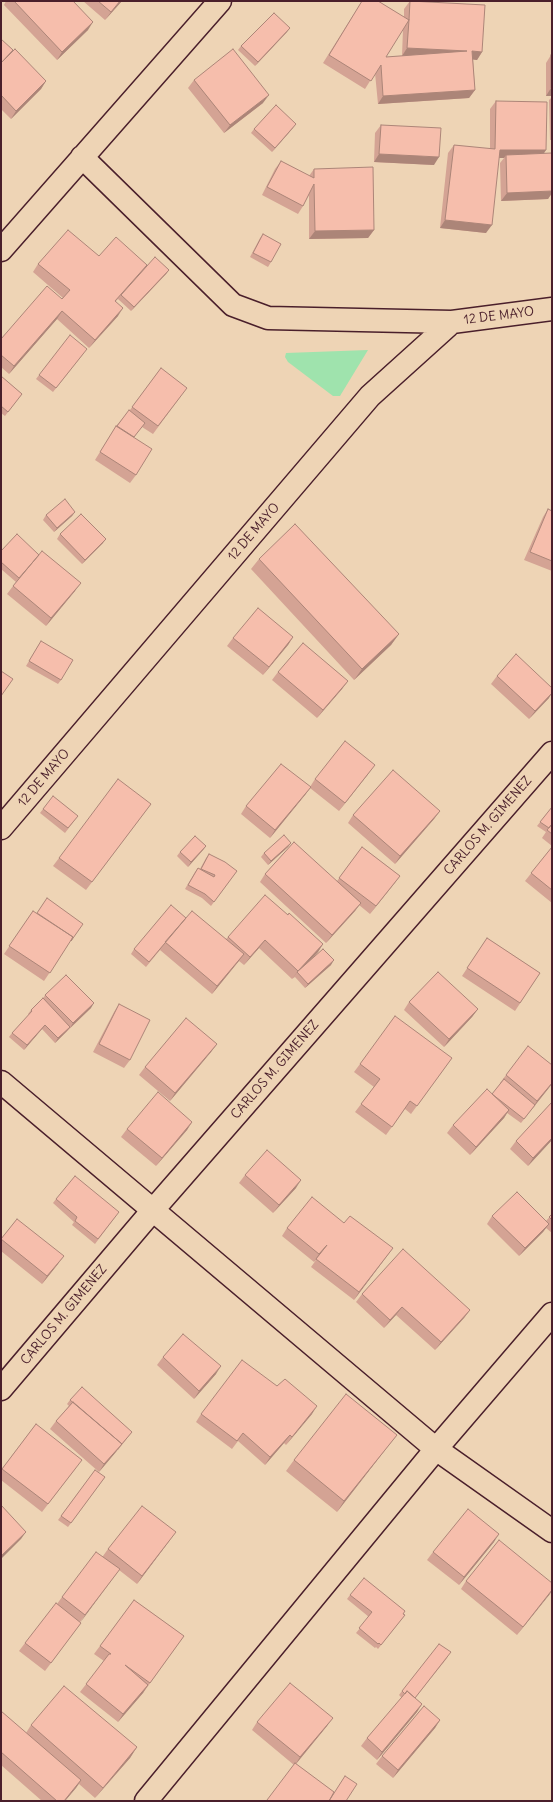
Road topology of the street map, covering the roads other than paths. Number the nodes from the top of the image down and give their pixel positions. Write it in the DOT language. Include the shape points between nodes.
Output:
graph roads {
  1 [pos="220,1"];
  2 [pos="82,157"];
  3 [pos="1,250"];
  4 [pos="552,309"];
  5 [pos="452,322"];
  6 [pos="552,753"];
  7 [pos="1,828"];
  8 [pos="1,1082"];
  9 [pos="153,1210"];
  10 [pos="552,1314"];
  11 [pos="1,1389"];
  12 [pos="436,1449"];
  13 [pos="552,1531"];
  14 [pos="146,1801"];
  1 -- 2 [label="street"];
  2 -- 3 [label="street"];
  2 -- 5 [label="street" via="233,305 268,318"];
  4 -- 5 [label="street, 12 DE MAYO"];
  5 -- 7 [label="street, 12 DE MAYO" via="370,396"];
  6 -- 9 [label="street, CARLOS M. GIMENEZ"];
  8 -- 9 [label="street"];
  9 -- 11 [label="street, CARLOS M. GIMENEZ"];
  9 -- 12 [label="street"];
  10 -- 12 [label="street"];
  12 -- 13 [label="street"];
  12 -- 14 [label="street"];
}
